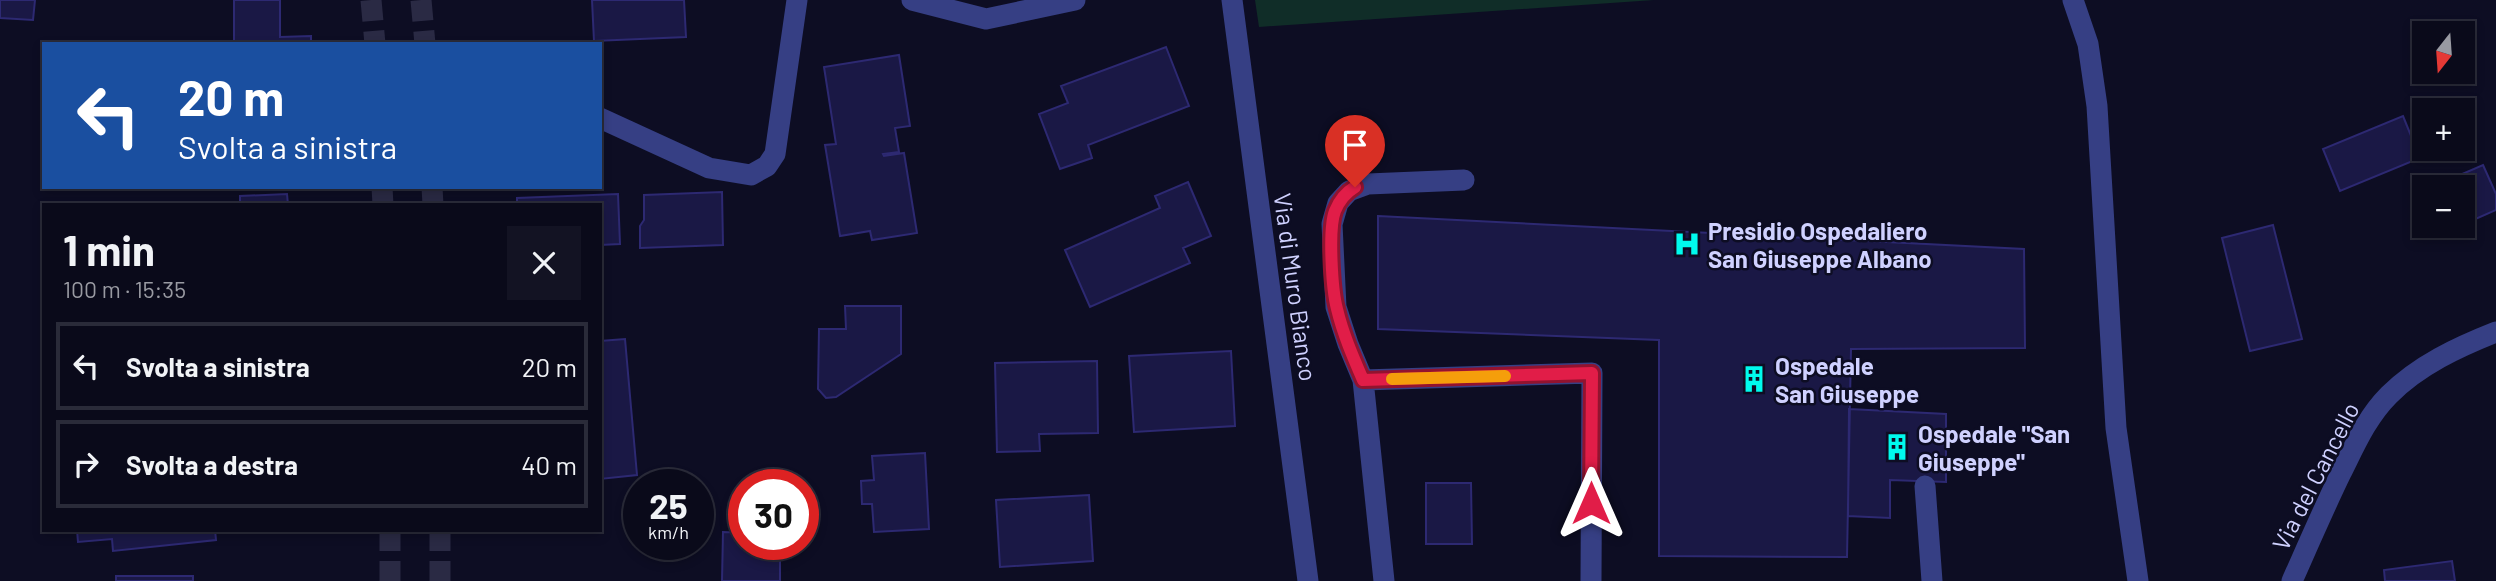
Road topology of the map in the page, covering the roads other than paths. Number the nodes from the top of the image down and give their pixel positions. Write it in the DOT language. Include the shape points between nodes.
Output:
graph roads {
  1 [pos="797,0"];
  2 [pos="912,0"];
  3 [pos="1232,0"];
  4 [pos="2073,0"];
  5 [pos="1062,1"];
  6 [pos="602,119"];
  7 [pos="1464,180"];
  8 [pos="2496,332"];
  9 [pos="1363,380"];
  10 [pos="1925,486"];
  11 [pos="1308,581"];
  12 [pos="1384,581"];
  13 [pos="1591,581"];
  14 [pos="1932,581"];
  15 [pos="2138,581"];
  16 [pos="2292,581"];
  1 -- 6 [label="street" via="775,155 767,166 751,175 709,167"];
  2 -- 5 [label="street" via="986,19"];
  3 -- 11 [label="street, Via di Muro Bianco"];
  4 -- 15 [label="street" via="2088,44 2097,106 2116,428"];
  7 -- 9 [label="street" via="1368,184 1349,191 1338,203 1332,224 1336,307"];
  8 -- 16 [label="street, Via del Cancello" via="2427,366 2377,409 2345,464"];
  9 -- 12 [label="street"];
  9 -- 13 [label="street" via="1592,373"];
  10 -- 14 [label="street"];
}
